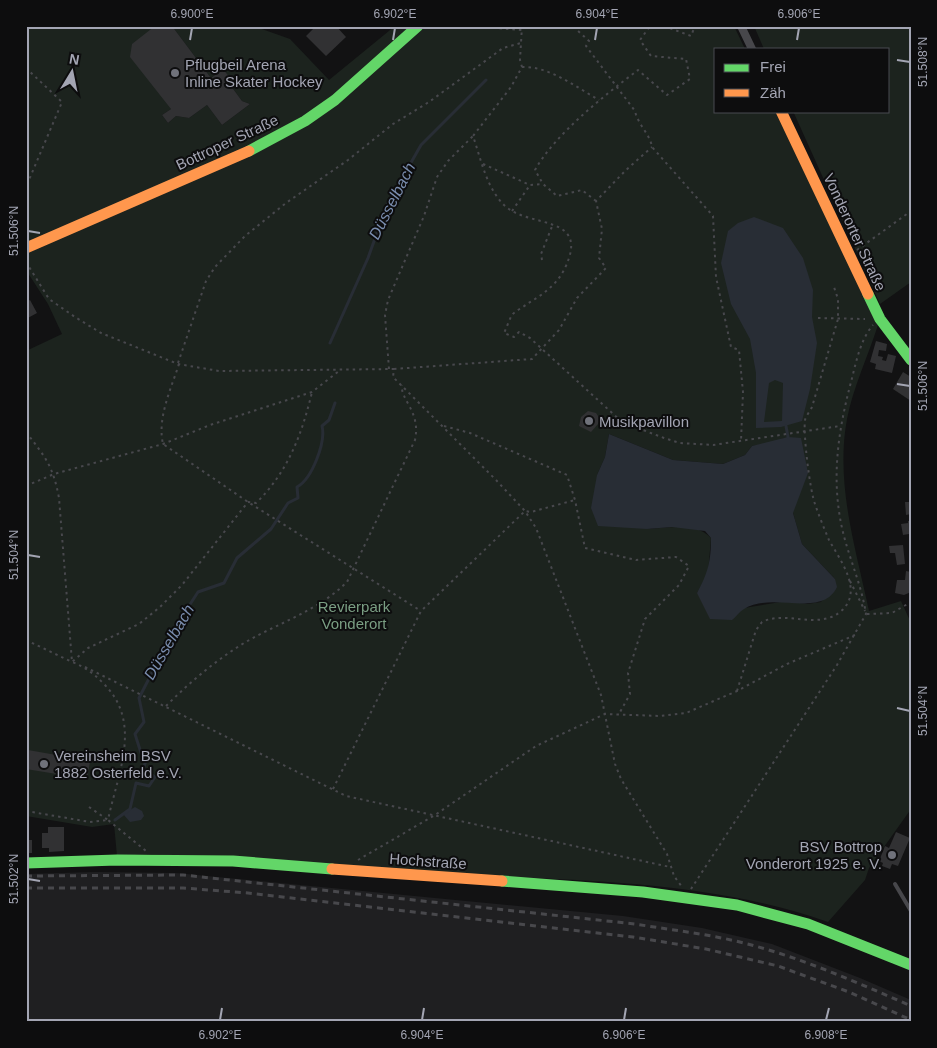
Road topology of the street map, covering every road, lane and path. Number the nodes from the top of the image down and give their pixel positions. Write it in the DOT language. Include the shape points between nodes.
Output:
graph roads {
  1 [pos="418,26"];
  2 [pos="467,26"];
  3 [pos="580,26"];
  4 [pos="650,26"];
  5 [pos="664,26"];
  6 [pos="695,26"];
  7 [pos="741,26"];
  8 [pos="522,28"];
  9 [pos="521,43"];
  10 [pos="752,48"];
  11 [pos="522,67"];
  12 [pos="26,68"];
  13 [pos="617,86"];
  14 [pos="600,101"];
  15 [pos="781,112"];
  16 [pos="473,136"];
  17 [pos="652,147"];
  18 [pos="483,164"];
  19 [pos="543,184"];
  20 [pos="530,185"];
  21 [pos="26,187"];
  22 [pos="596,201"];
  23 [pos="512,211"];
  24 [pos="911,211"];
  25 [pos="553,224"];
  26 [pos="26,248"];
  27 [pos="849,256"];
  28 [pos="542,260"];
  29 [pos="26,262"];
  30 [pos="834,287"];
  31 [pos="818,318"];
  32 [pos="838,318"];
  33 [pos="865,319"];
  34 [pos="880,319"];
  35 [pos="541,350"];
  36 [pos="911,360"];
  37 [pos="178,364"];
  38 [pos="389,369"];
  39 [pos="394,369"];
  40 [pos="339,371"];
  41 [pos="402,385"];
  42 [pos="312,392"];
  43 [pos="442,425"];
  44 [pos="840,426"];
  45 [pos="805,430"];
  46 [pos="26,432"];
  47 [pos="741,441"];
  48 [pos="163,444"];
  49 [pos="54,474"];
  50 [pos="26,486"];
  51 [pos="575,500"];
  52 [pos="248,502"];
  53 [pos="525,511"];
  54 [pos="355,569"];
  55 [pos="847,574"];
  56 [pos="911,602"];
  57 [pos="421,611"];
  58 [pos="866,614"];
  59 [pos="856,634"];
  60 [pos="26,640"];
  61 [pos="72,662"];
  62 [pos="85,667"];
  63 [pos="737,691"];
  64 [pos="166,706"];
  65 [pos="605,714"];
  66 [pos="619,714"];
  67 [pos="333,789"];
  68 [pos="89,807"];
  69 [pos="26,811"];
  70 [pos="435,815"];
  71 [pos="108,820"];
  72 [pos="156,860"];
  73 [pos="358,860"];
  74 [pos="26,863"];
  75 [pos="671,867"];
  76 [pos="895,884"];
  77 [pos="686,897"];
  78 [pos="911,911"];
  79 [pos="911,966"];
  1 -- 26 [label="street, Bottroper Straße" via="336,100 299,124 221,163"];
  2 -- 8 [label="path"];
  3 -- 13 [label="path" via="577,30 589,42 586,46"];
  4 -- 13 [label="path" via="640,40 651,56 686,59 690,79 666,95 638,70"];
  5 -- 6 [label="path" via="691,36"];
  7 -- 10 [label="street"];
  8 -- 9 [label="path"];
  9 -- 11 [label="path"];
  9 -- 37 [label="path" via="503,48 393,124 244,236 215,266 206,281"];
  11 -- 14 [label="path" via="562,78"];
  11 -- 16 [label="path"];
  12 -- 21 [label="path" via="62,102"];
  13 -- 14 [label="path"];
  13 -- 17 [label="path" via="635,111"];
  14 -- 19 [label="path" via="544,154 535,170"];
  15 -- 27 [label="street, Vonderorter Straße"];
  16 -- 18 [label="path"];
  16 -- 38 [label="path" via="448,160 437,177 388,300 385,315"];
  17 -- 22 [label="path"];
  17 -- 47 [label="path" via="713,216 716,277 731,347 739,350 743,392"];
  18 -- 20 [label="path"];
  18 -- 23 [label="path" via="495,193"];
  19 -- 20 [label="path"];
  19 -- 22 [label="path" via="557,196 582,190"];
  20 -- 23 [label="path"];
  22 -- 35 [label="path" via="602,229 599,258 606,268 577,298 559,330"];
  23 -- 25 [label="path"];
  24 -- 27 [label="path"];
  25 -- 28 [label="path" via="541,254"];
  25 -- 35 [label="path" via="569,235 571,248 566,267 550,289 512,314 504,333 514,337 519,332"];
  27 -- 34 [label="street, Vonderorter Straße"];
  29 -- 37 [label="path" via="49,299 75,317 101,333"];
  30 -- 32 [label="path"];
  31 -- 32 [label="path"];
  32 -- 33 [label="path"];
  32 -- 45 [label="path"];
  34 -- 36 [label="street, Vonderorter Straße"];
  34 -- 44 [label="path" via="862,345"];
  35 -- 39 [label="path" via="532,359 517,362"];
  35 -- 47 [label="path" via="622,422 680,442 713,445"];
  37 -- 40 [label="path" via="219,370"];
  37 -- 48 [label="path" via="160,431"];
  38 -- 39 [label="path"];
  38 -- 40 [label="path"];
  39 -- 41 [label="path" via="393,377"];
  40 -- 42 [label="path"];
  41 -- 43 [label="path"];
  41 -- 54 [label="path" via="401,391 416,418 415,440"];
  42 -- 48 [label="path"];
  42 -- 52 [label="path" via="303,426 285,468 272,488 256,503"];
  43 -- 51 [label="path" via="470,433 567,475"];
  43 -- 53 [label="path"];
  44 -- 45 [label="path"];
  44 -- 58 [label="path" via="835,464 838,506"];
  45 -- 47 [label="path"];
  45 -- 55 [label="path" via="814,502"];
  46 -- 49 [label="path"];
  48 -- 49 [label="path"];
  48 -- 52 [label="path"];
  49 -- 50 [label="path"];
  49 -- 61 [label="path"];
  51 -- 53 [label="path"];
  51 -- 66 [label="path" via="585,548 636,560 676,557 689,566 679,585 645,619 628,672 630,694"];
  52 -- 54 [label="path"];
  52 -- 61 [label="path" via="182,585 160,607 140,624 88,648"];
  53 -- 57 [label="path"];
  53 -- 65 [label="path" via="544,546"];
  54 -- 57 [label="path"];
  54 -- 64 [label="path" via="334,595 230,652 209,666"];
  55 -- 58 [label="path"];
  55 -- 63 [label="path" via="851,592 849,600 835,616 821,620 775,619 762,622 756,630"];
  56 -- 58 [label="path" via="892,613"];
  57 -- 67 [label="path"];
  58 -- 59 [label="path"];
  59 -- 63 [label="path"];
  59 -- 77 [label="path"];
  60 -- 61 [label="path"];
  61 -- 62 [label="path"];
  62 -- 64 [label="path"];
  62 -- 71 [label="path" via="118,701 126,727"];
  63 -- 66 [label="path" via="686,713 660,716"];
  64 -- 67 [label="path"];
  65 -- 66 [label="path"];
  65 -- 70 [label="path" via="536,746"];
  65 -- 75 [label="path" via="621,780 667,854"];
  67 -- 70 [label="path" via="346,796"];
  68 -- 71 [label="path"];
  69 -- 71 [label="path" via="90,822"];
  70 -- 73 [label="path"];
  70 -- 75 [label="path"];
  71 -- 72 [label="path"];
  72 -- 74 [label="street, Hochstraße"];
  72 -- 77 [label="street, Hochstraße" via="233,861 554,884"];
  75 -- 77 [label="path"];
  76 -- 78 [label="lane"];
  77 -- 79 [label="street, Hochstraße" via="765,911 823,930"];
}
